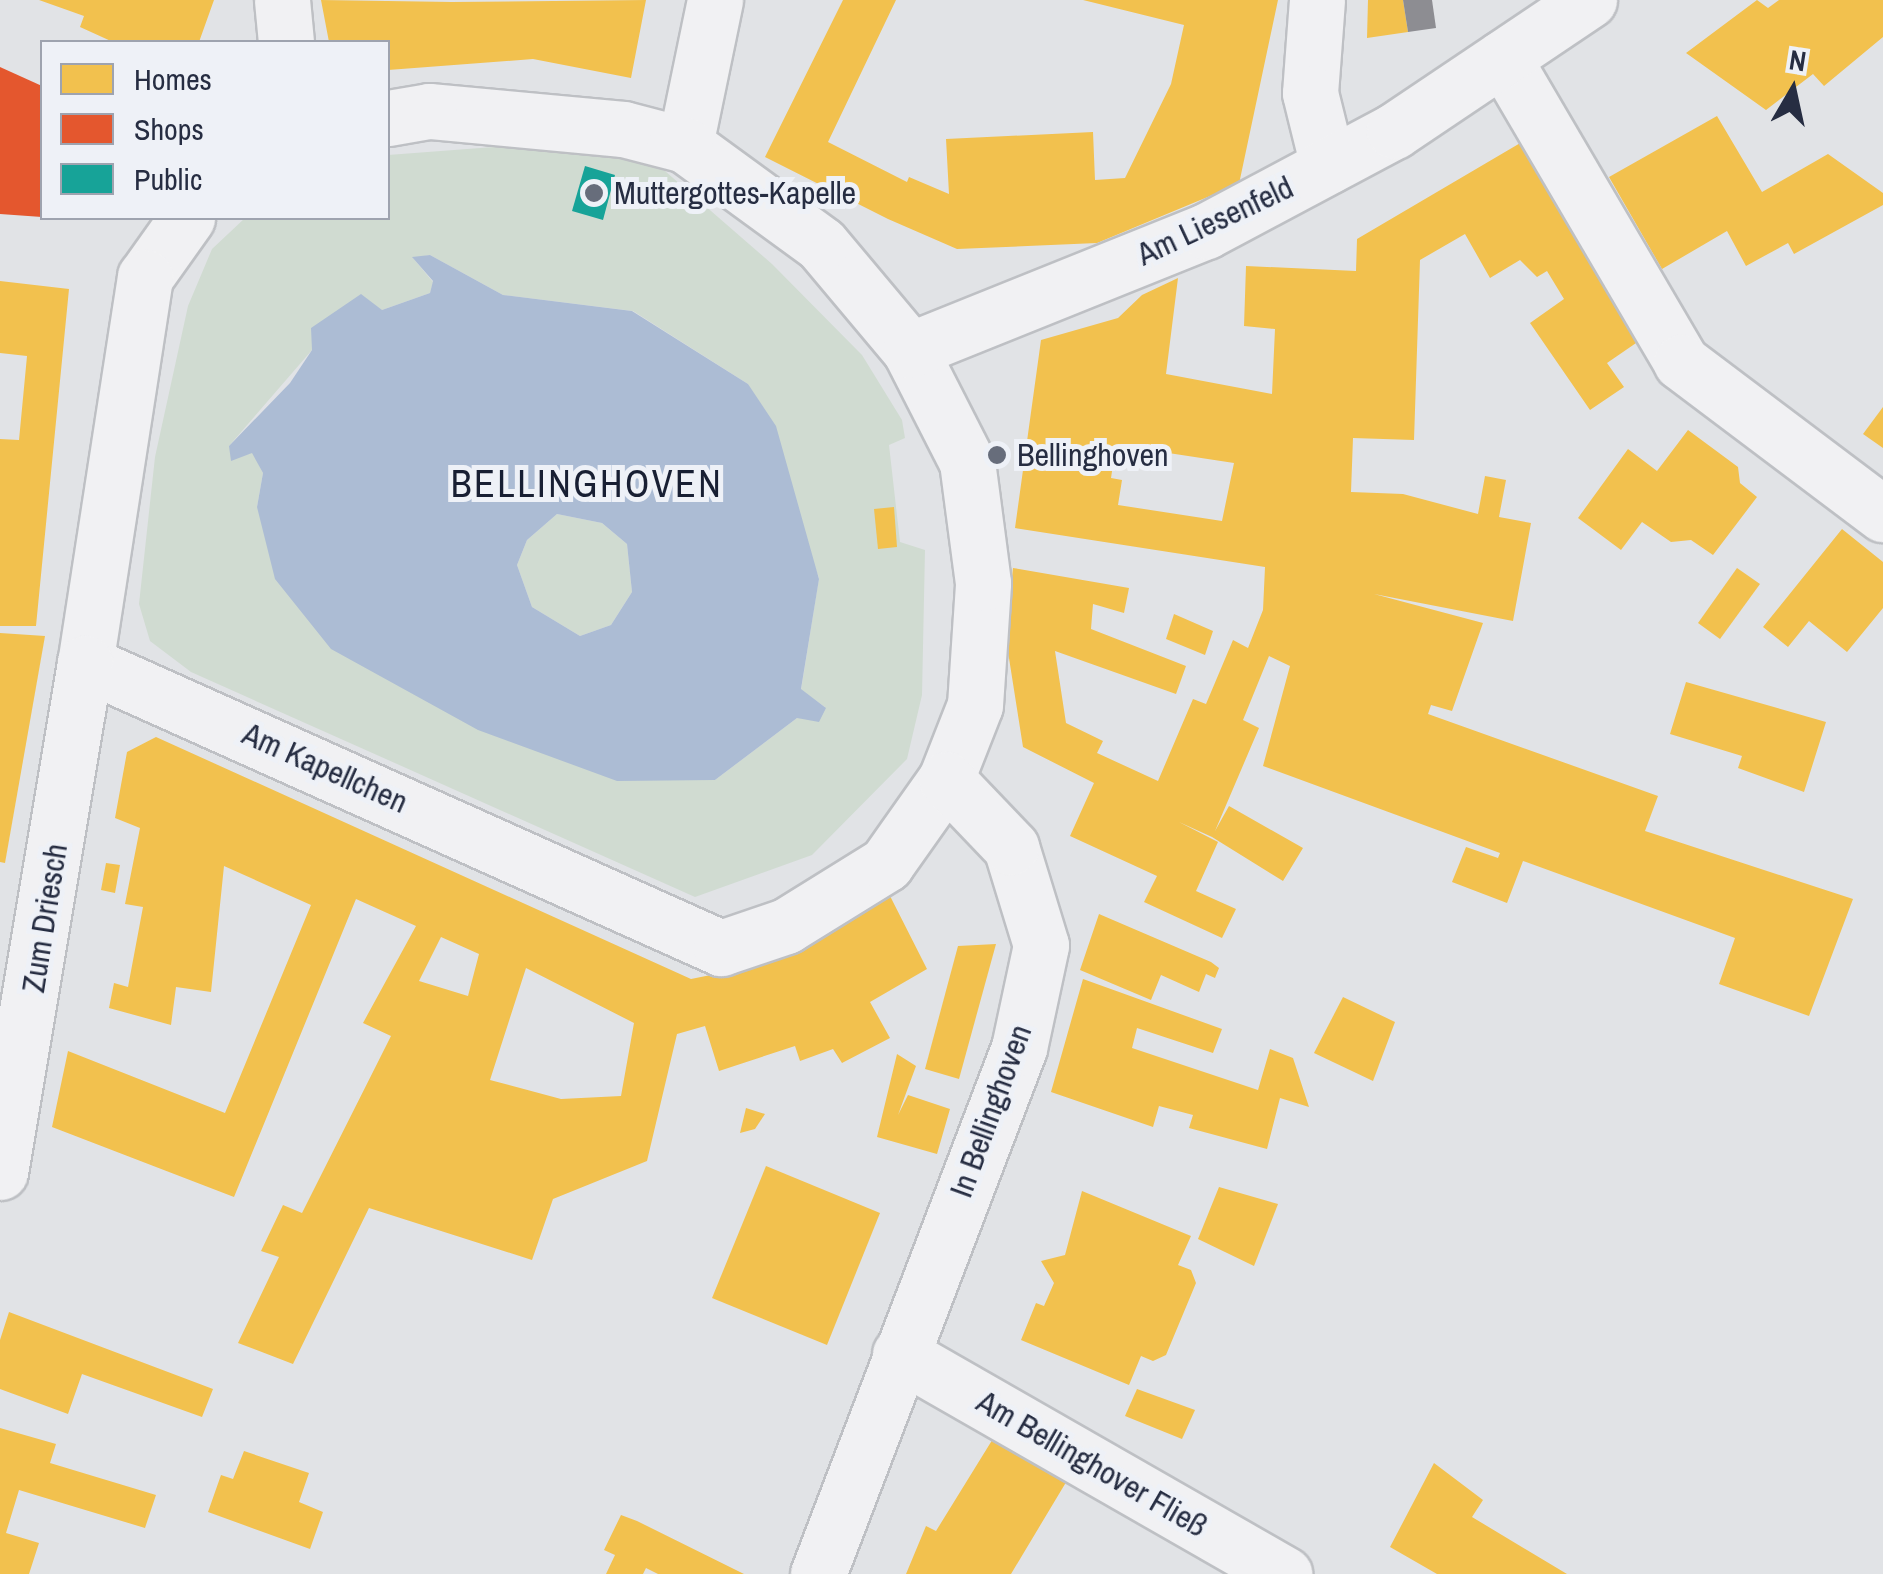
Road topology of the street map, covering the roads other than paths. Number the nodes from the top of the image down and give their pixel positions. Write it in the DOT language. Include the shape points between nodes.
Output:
graph roads {
  1 [pos="282,0"];
  2 [pos="715,0"];
  3 [pos="1317,0"];
  4 [pos="1589,0"];
  5 [pos="286,40"];
  6 [pos="1502,58"];
  7 [pos="390,118"];
  8 [pos="685,145"];
  9 [pos="1328,166"];
  10 [pos="186,220"];
  11 [pos="910,350"];
  12 [pos="1883,514"];
  13 [pos="85,664"];
  14 [pos="946,780"];
  15 [pos="0,1172"];
  16 [pos="900,1354"];
  17 [pos="818,1574"];
  18 [pos="1284,1574"];
  1 -- 5 [label="street"];
  2 -- 8 [label="street"];
  3 -- 9 [label="street" via="1310,93"];
  4 -- 6 [label="street, Am Liesenfeld"];
  6 -- 9 [label="street, Am Liesenfeld" via="1394,132"];
  6 -- 12 [label="street" via="1681,362"];
  7 -- 8 [label="street" via="429,111 623,129"];
  8 -- 11 [label="street" via="821,244"];
  9 -- 11 [label="street, Am Liesenfeld" via="1206,231"];
  10 -- 13 [label="street" via="145,277"];
  11 -- 14 [label="street" via="966,462 983,583 975,706"];
  13 -- 14 [label="street, Am Kapellchen" via="721,948 786,926 886,864"];
  13 -- 15 [label="street, Zum Driesch"];
  14 -- 16 [label="street, In Bellinghoven" via="1012,847 1041,945 1019,1048"];
  16 -- 17 [label="street, In Bellinghoven"];
  16 -- 18 [label="street, Am Bellinghover Fließ"];
}
